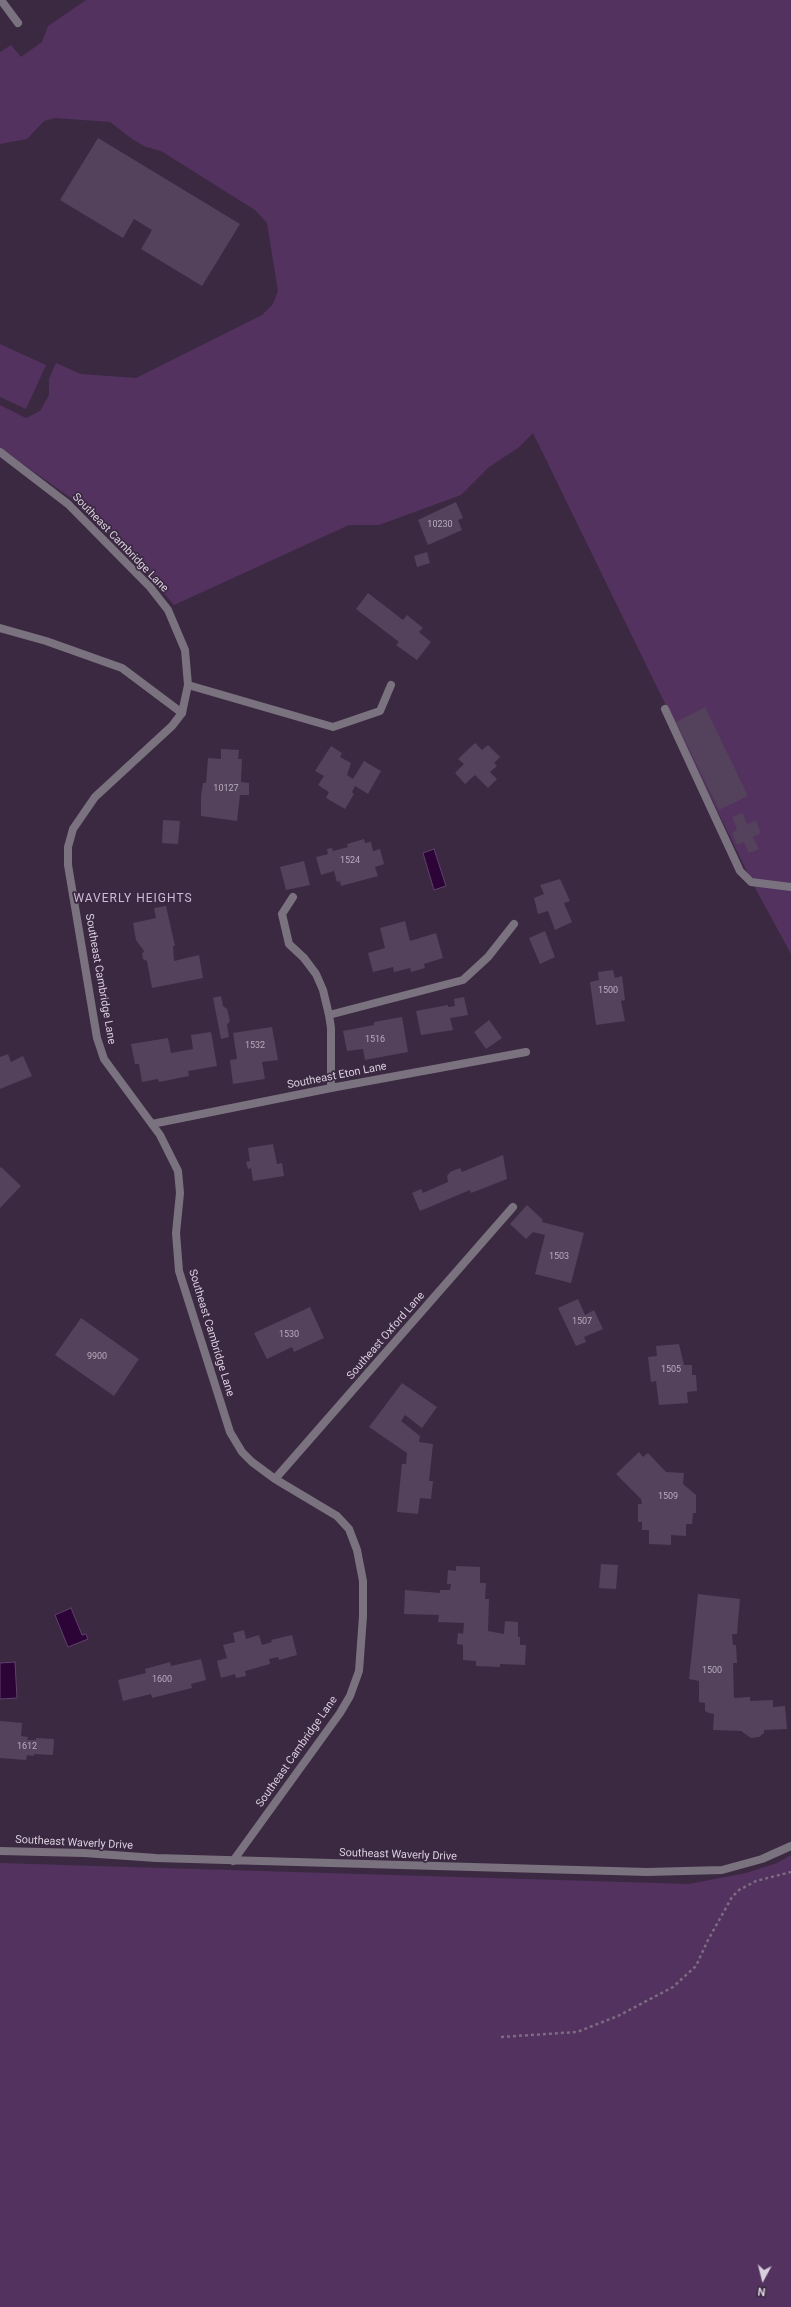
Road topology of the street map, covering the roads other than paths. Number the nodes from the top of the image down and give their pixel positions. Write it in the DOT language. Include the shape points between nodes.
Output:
graph roads {
  1 [pos="1,0"];
  2 [pos="18,23"];
  3 [pos="0,452"];
  4 [pos="0,628"];
  5 [pos="188,685"];
  6 [pos="391,685"];
  7 [pos="665,710"];
  8 [pos="182,713"];
  9 [pos="791,887"];
  10 [pos="293,897"];
  11 [pos="514,924"];
  12 [pos="329,1015"];
  13 [pos="526,1052"];
  14 [pos="331,1088"];
  15 [pos="152,1124"];
  16 [pos="513,1207"];
  17 [pos="275,1479"];
  18 [pos="791,1846"];
  19 [pos="0,1851"];
  20 [pos="233,1861"];
  1 -- 2 [label="street"];
  3 -- 5 [label="street, Southeast Cambridge Lane" via="68,504 150,587 168,610 177,628 185,650"];
  4 -- 8 [label="street" via="122,668"];
  5 -- 6 [label="street" via="333,727 380,711"];
  5 -- 8 [label="street, Southeast Cambridge Lane"];
  7 -- 9 [label="street" via="740,871 751,882"];
  8 -- 15 [label="street, Southeast Cambridge Lane" via="172,726 96,798 73,828 68,847 68,866 97,1038 104,1059"];
  10 -- 12 [label="street" via="282,914 289,944 316,974"];
  11 -- 12 [label="street" via="488,958 463,980"];
  12 -- 14 [label="street"];
  13 -- 14 [label="street, Southeast Eton Lane"];
  14 -- 15 [label="street, Southeast Eton Lane"];
  15 -- 17 [label="street, Southeast Cambridge Lane" via="160,1134 178,1171 180,1193 176,1233 179,1271 230,1432 242,1452"];
  16 -- 17 [label="street, Southeast Oxford Lane"];
  17 -- 20 [label="street, Southeast Cambridge Lane" via="331,1512 349,1529 357,1550 363,1581 359,1671 350,1696 340,1713"];
  18 -- 20 [label="street, Southeast Waverly Drive" via="744,1865 705,1871 544,1870"];
  19 -- 20 [label="street, Southeast Waverly Drive"];
}
